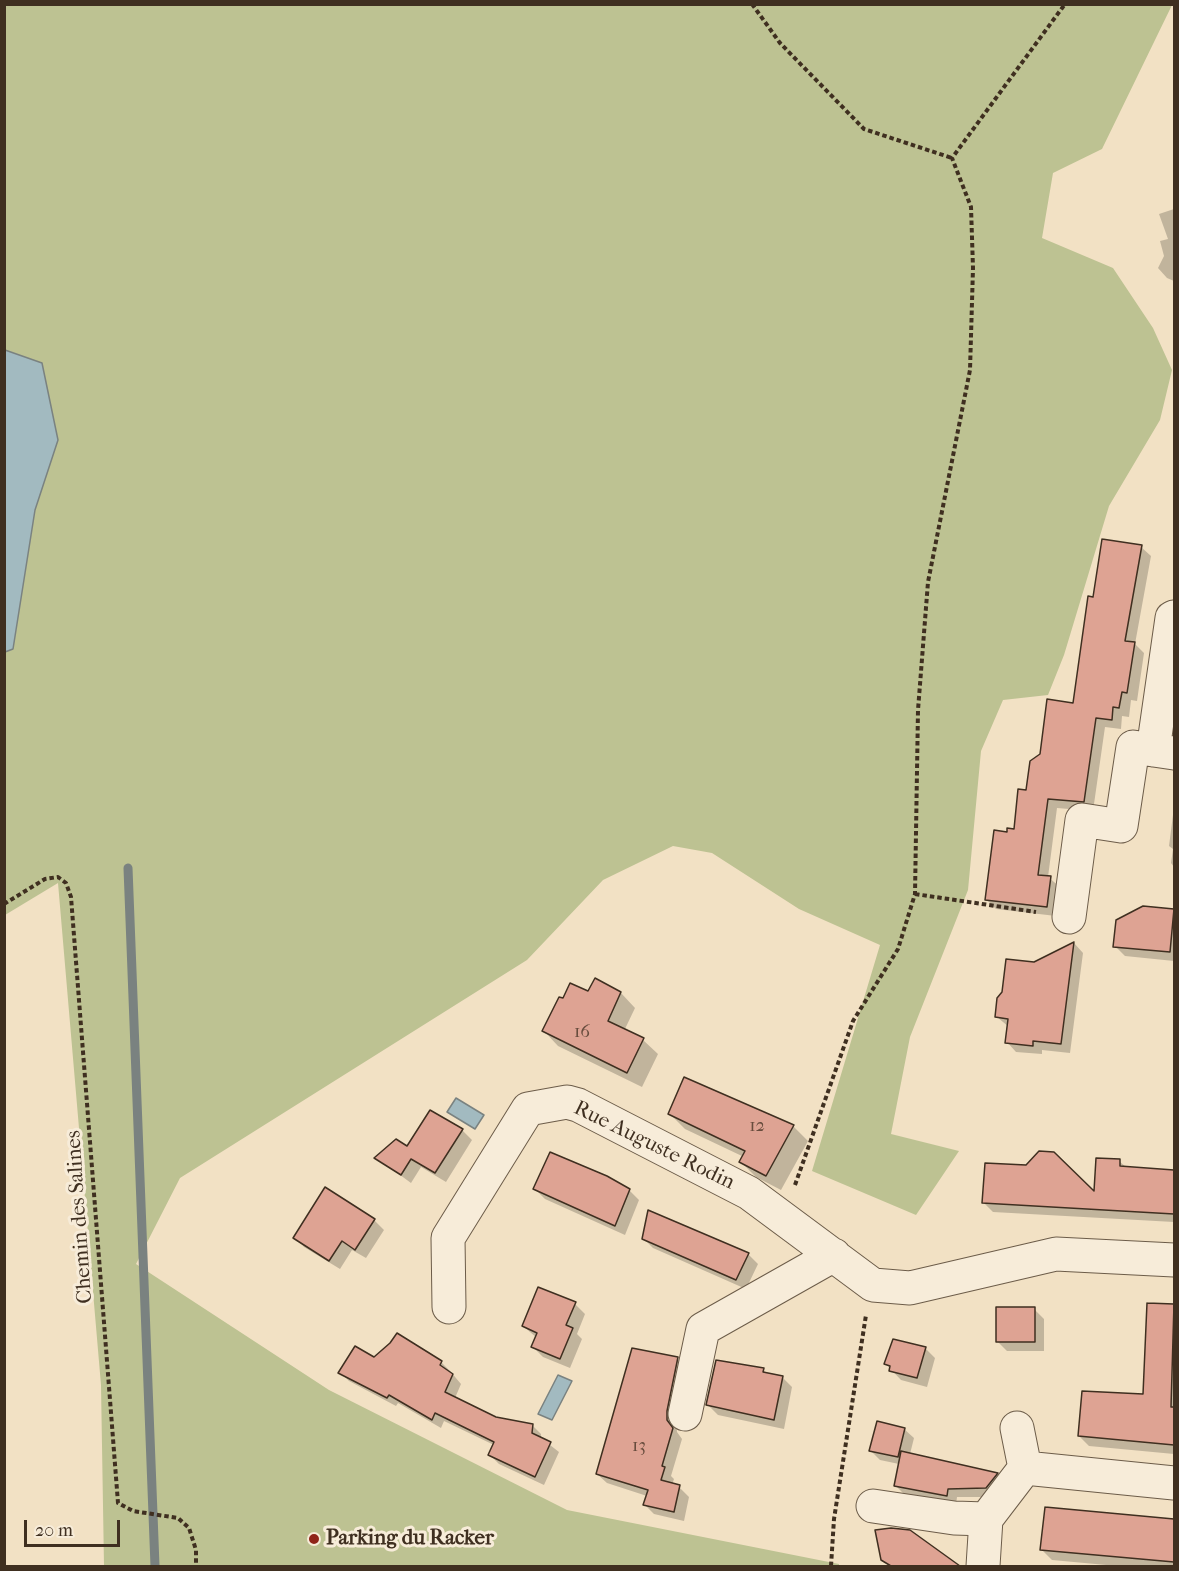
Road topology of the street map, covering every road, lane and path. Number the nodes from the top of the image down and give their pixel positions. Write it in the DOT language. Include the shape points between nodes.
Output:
graph roads {
  1 [pos="752,4"];
  2 [pos="1065,4"];
  3 [pos="952,158"];
  4 [pos="1174,617"];
  5 [pos="1164,752"];
  6 [pos="915,894"];
  7 [pos="4,904"];
  8 [pos="1069,917"];
  9 [pos="783,1217"];
  10 [pos="834,1255"];
  11 [pos="1174,1260"];
  12 [pos="873,1285"];
  13 [pos="449,1306"];
  14 [pos="685,1414"];
  15 [pos="1017,1428"];
  16 [pos="1015,1480"];
  17 [pos="1174,1483"];
  18 [pos="873,1506"];
  19 [pos="986,1519"];
  20 [pos="196,1566"];
  21 [pos="831,1566"];
  22 [pos="983,1566"];
  1 -- 3 [label="path" via="780,43 864,129"];
  2 -- 3 [label="path"];
  3 -- 6 [label="path" via="971,207 970,370 928,582 918,710"];
  4 -- 5 [label="street"];
  5 -- 8 [label="street" via="1133,747 1121,826 1082,820"];
  6 -- 8 [label="path"];
  6 -- 9 [label="path" via="898,949 853,1021"];
  7 -- 20 [label="path, Chemin des Salines" via="45,879 58,877 66,883 118,1503 178,1518 189,1528"];
  9 -- 10 [label="street, Rue Auguste Rodin"];
  9 -- 13 [label="street, Rue Auguste Rodin" via="749,1193 578,1105 567,1102 528,1109 447,1238"];
  10 -- 12 [label="street, Rue Auguste Rodin"];
  10 -- 14 [label="street" via="704,1329"];
  11 -- 12 [label="street" via="1056,1254 910,1288"];
  12 -- 21 [label="path" via="845,1445"];
  15 -- 16 [label="street"];
  16 -- 17 [label="street"];
  16 -- 19 [label="street"];
  18 -- 19 [label="street"];
  19 -- 22 [label="street"];
}
